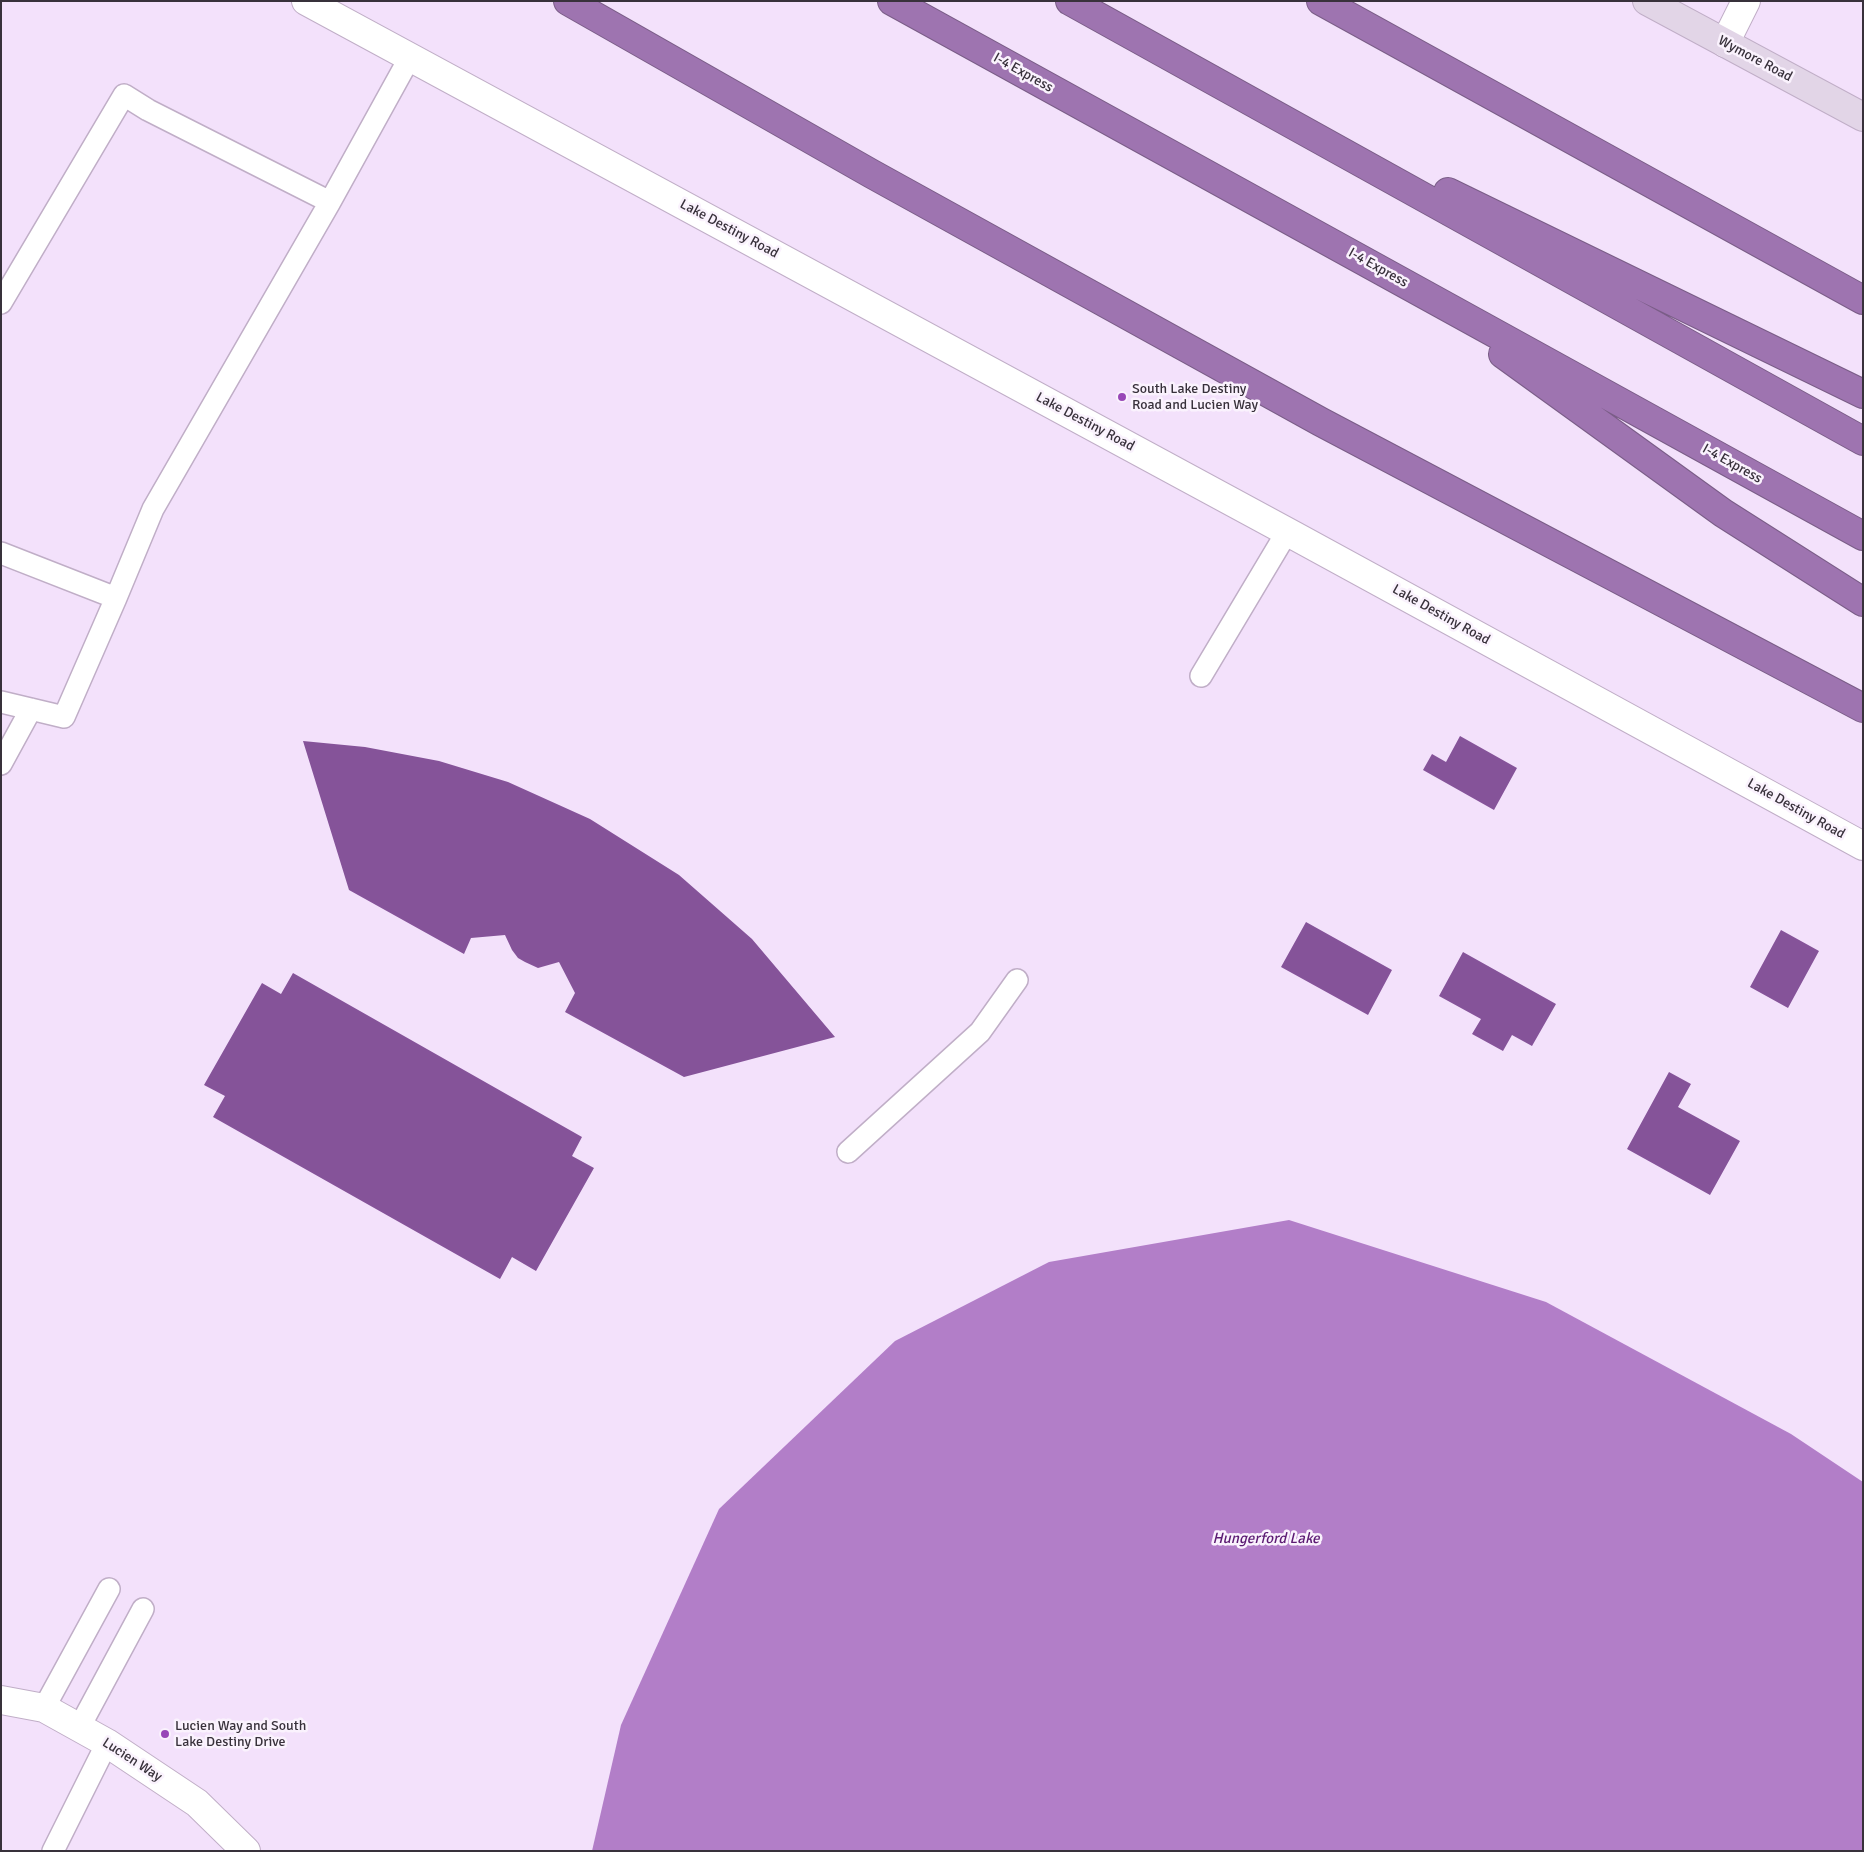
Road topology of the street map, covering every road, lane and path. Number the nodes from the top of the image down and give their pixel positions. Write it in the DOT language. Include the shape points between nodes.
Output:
graph roads {
  1 [pos="306,1"];
  2 [pos="568,1"];
  3 [pos="892,1"];
  4 [pos="1070,1"];
  5 [pos="1321,1"];
  6 [pos="1647,1"];
  7 [pos="1746,1"];
  8 [pos="1725,43"];
  9 [pos="410,57"];
  10 [pos="1863,117"];
  11 [pos="1352,159"];
  12 [pos="330,202"];
  13 [pos="1402,282"];
  14 [pos="1863,300"];
  15 [pos="1,303"];
  16 [pos="1863,394"];
  17 [pos="1863,441"];
  18 [pos="1288,532"];
  19 [pos="1863,536"];
  20 [pos="1,554"];
  21 [pos="116,598"];
  22 [pos="1863,602"];
  23 [pos="1201,676"];
  24 [pos="1,702"];
  25 [pos="1863,708"];
  26 [pos="31,709"];
  27 [pos="1,764"];
  28 [pos="1863,846"];
  29 [pos="1017,980"];
  30 [pos="848,1152"];
  31 [pos="109,1589"];
  32 [pos="143,1609"];
  33 [pos="1,1700"];
  34 [pos="44,1708"];
  35 [pos="79,1728"];
  36 [pos="107,1743"];
  37 [pos="53,1851"];
  38 [pos="246,1851"];
  1 -- 9 [label="street, Lake Destiny Road"];
  2 -- 25 [label="highway" via="889,184 1313,417"];
  3 -- 13 [label="highway, I-4 Express"];
  4 -- 11 [label="highway"];
  5 -- 14 [label="highway"];
  6 -- 8 [label="main road, Wymore Road"];
  7 -- 8 [label="street"];
  8 -- 10 [label="main road, Wymore Road"];
  9 -- 12 [label="lane"];
  9 -- 18 [label="street, Lake Destiny Road"];
  11 -- 16 [label="highway" via="1420,178"];
  11 -- 17 [label="highway"];
  12 -- 15 [label="lane" via="124,95"];
  12 -- 21 [label="lane" via="153,510"];
  13 -- 19 [label="highway, I-4 Express"];
  13 -- 22 [label="highway" via="1723,513"];
  18 -- 23 [label="lane"];
  18 -- 28 [label="street, Lake Destiny Road"];
  20 -- 21 [label="lane"];
  21 -- 26 [label="lane" via="64,717"];
  24 -- 26 [label="lane"];
  26 -- 27 [label="lane"];
  29 -- 30 [label="lane" via="980,1032"];
  31 -- 34 [label="lane"];
  32 -- 35 [label="lane"];
  33 -- 34 [label="street, Lucien Way"];
  34 -- 35 [label="street, Lucien Way"];
  35 -- 36 [label="street, Lucien Way"];
  36 -- 37 [label="lane"];
  36 -- 38 [label="street, Lucien Way" via="197,1803"];
}
